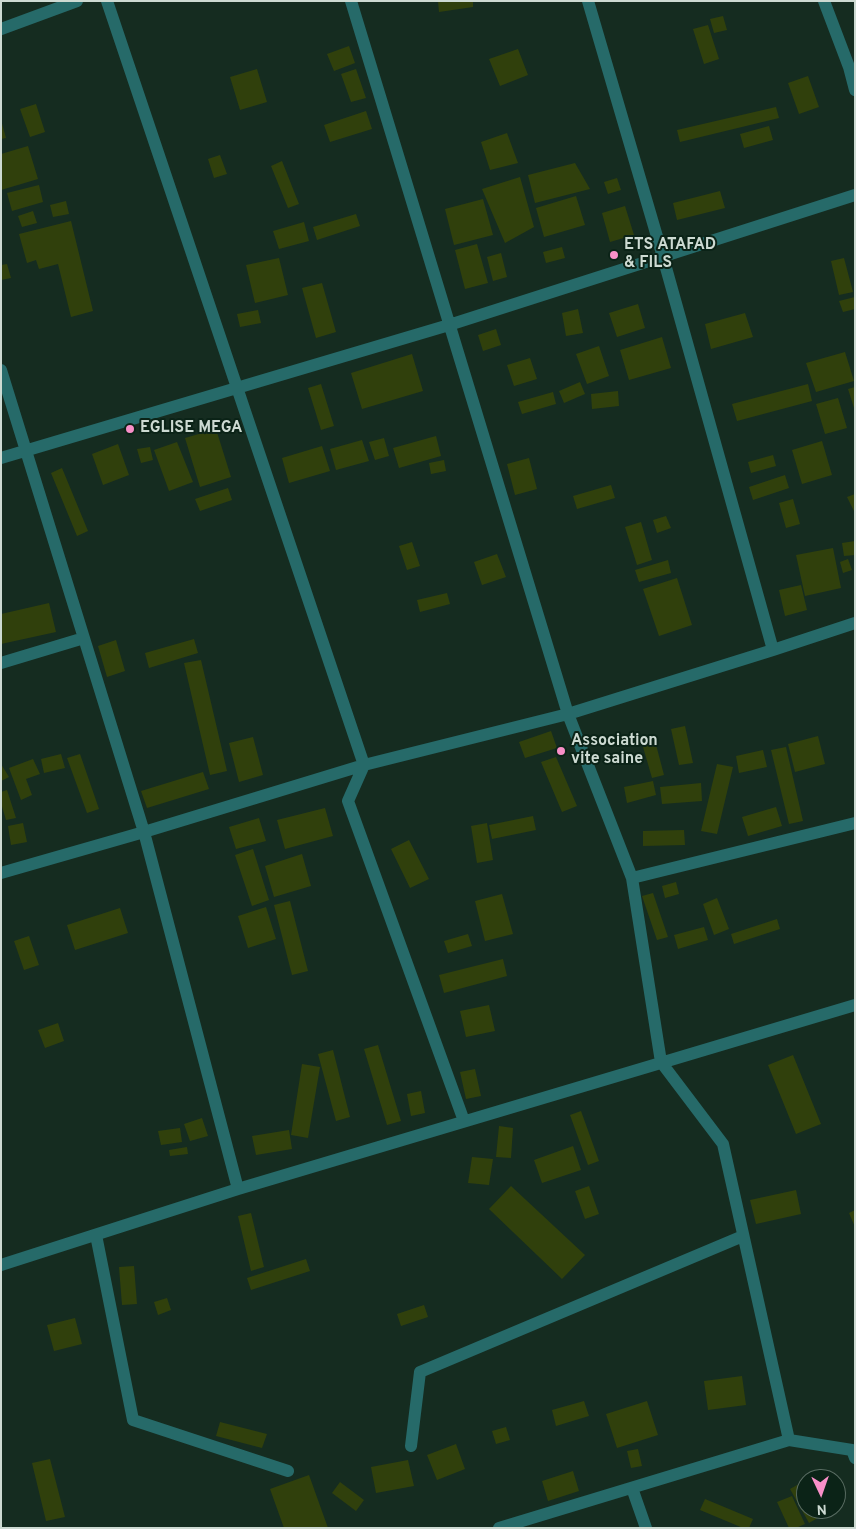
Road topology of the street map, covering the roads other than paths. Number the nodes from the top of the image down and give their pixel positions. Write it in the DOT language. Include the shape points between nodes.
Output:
graph roads {
  1 [pos="77,1"];
  2 [pos="107,1"];
  3 [pos="351,1"];
  4 [pos="588,1"];
  5 [pos="824,1"];
  6 [pos="1,29"];
  7 [pos="855,90"];
  8 [pos="855,195"];
  9 [pos="662,257"];
  10 [pos="449,326"];
  11 [pos="1,370"];
  12 [pos="237,388"];
  13 [pos="25,451"];
  14 [pos="1,458"];
  15 [pos="855,622"];
  16 [pos="84,638"];
  17 [pos="773,650"];
  18 [pos="1,663"];
  19 [pos="568,714"];
  20 [pos="364,765"];
  21 [pos="855,823"];
  22 [pos="144,832"];
  23 [pos="1,873"];
  24 [pos="632,878"];
  25 [pos="855,1005"];
  26 [pos="661,1062"];
  27 [pos="464,1122"];
  28 [pos="238,1190"];
  29 [pos="96,1235"];
  30 [pos="744,1236"];
  31 [pos="1,1265"];
  32 [pos="789,1440"];
  33 [pos="411,1446"];
  34 [pos="854,1453"];
  35 [pos="288,1471"];
  36 [pos="632,1488"];
  37 [pos="518,1526"];
  38 [pos="499,1528"];
  39 [pos="646,1528"];
  1 -- 6 [label="street"];
  2 -- 12 [label="street"];
  3 -- 10 [label="street"];
  4 -- 9 [label="street"];
  5 -- 7 [label="street"];
  8 -- 9 [label="street"];
  9 -- 10 [label="street"];
  9 -- 17 [label="street"];
  10 -- 12 [label="street"];
  10 -- 19 [label="street"];
  11 -- 13 [label="street"];
  12 -- 13 [label="street"];
  12 -- 20 [label="street"];
  13 -- 14 [label="street"];
  13 -- 16 [label="street"];
  15 -- 17 [label="street"];
  16 -- 18 [label="street"];
  16 -- 22 [label="street"];
  17 -- 19 [label="street"];
  19 -- 20 [label="street"];
  19 -- 24 [label="street"];
  20 -- 22 [label="street"];
  20 -- 27 [label="street" via="348,801"];
  21 -- 24 [label="street"];
  22 -- 23 [label="street"];
  22 -- 28 [label="street"];
  24 -- 26 [label="street"];
  25 -- 26 [label="street"];
  26 -- 27 [label="street"];
  26 -- 30 [label="street" via="723,1144"];
  27 -- 28 [label="street"];
  28 -- 29 [label="street"];
  29 -- 31 [label="street"];
  29 -- 35 [label="street" via="133,1420"];
  30 -- 32 [label="street"];
  30 -- 33 [label="street" via="420,1372"];
  32 -- 34 [label="street"];
  32 -- 36 [label="street"];
  36 -- 37 [label="street"];
  36 -- 39 [label="street"];
  37 -- 38 [label="street"];
}
